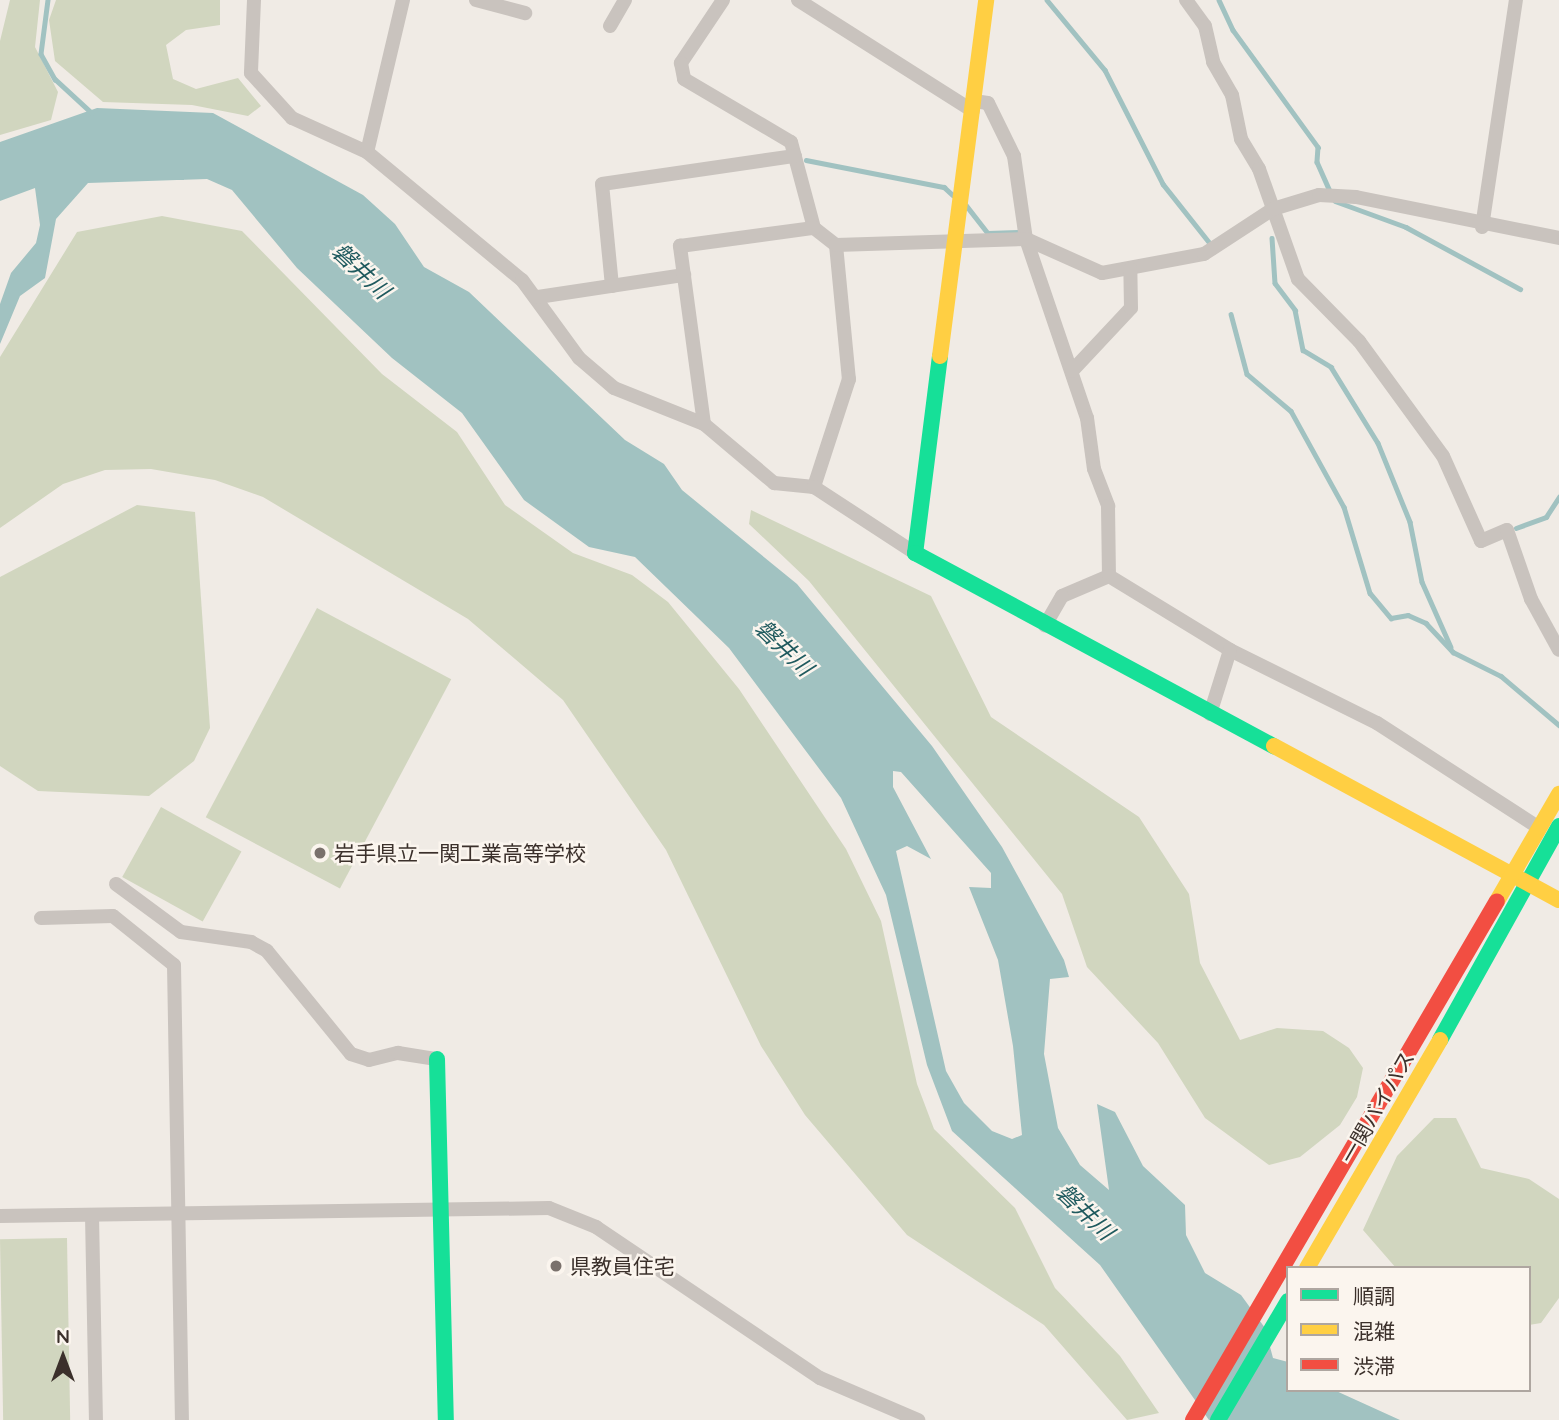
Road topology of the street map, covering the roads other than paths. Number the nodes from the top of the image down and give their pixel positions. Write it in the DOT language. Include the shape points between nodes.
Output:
graph roads {
  1 [pos="254,0"];
  2 [pos="402,0"];
  3 [pos="475,0"];
  4 [pos="625,0"];
  5 [pos="723,0"];
  6 [pos="798,0"];
  7 [pos="986,0"];
  8 [pos="1186,0"];
  9 [pos="1516,0"];
  10 [pos="524,13"];
  11 [pos="610,26"];
  12 [pos="973,106"];
  13 [pos="367,152"];
  14 [pos="795,156"];
  15 [pos="1273,209"];
  16 [pos="1482,227"];
  17 [pos="814,228"];
  18 [pos="1559,238"];
  19 [pos="1026,239"];
  20 [pos="953,242"];
  21 [pos="836,245"];
  22 [pos="1130,269"];
  23 [pos="684,275"];
  24 [pos="612,286"];
  25 [pos="538,297"];
  26 [pos="1072,371"];
  27 [pos="704,424"];
  28 [pos="814,487"];
  29 [pos="915,553"];
  30 [pos="1109,576"];
  31 [pos="1045,626"];
  32 [pos="1230,650"];
  33 [pos="1559,650"];
  34 [pos="1210,714"];
  35 [pos="1559,794"];
  36 [pos="1559,826"];
  37 [pos="1539,828"];
  38 [pos="1512,876"];
  39 [pos="116,884"];
  40 [pos="1531,885"];
  41 [pos="1559,900"];
  42 [pos="41,918"];
  43 [pos="437,1059"];
  44 [pos="441,1209"];
  45 [pos="179,1213"];
  46 [pos="92,1215"];
  47 [pos="0,1216"];
  48 [pos="1308,1266"];
  49 [pos="1286,1303"];
  50 [pos="96,1420"];
  51 [pos="182,1420"];
  52 [pos="446,1420"];
  53 [pos="918,1420"];
  54 [pos="1193,1420"];
  55 [pos="1218,1420"];
  1 -- 13 [label="street" via="251,73 292,118"];
  2 -- 13 [label="street"];
  3 -- 10 [label="street"];
  4 -- 11 [label="street"];
  5 -- 14 [label="street" via="681,63 684,79 791,142"];
  6 -- 12 [label="street"];
  7 -- 12 [label="main road"];
  8 -- 15 [label="street" via="1205,26 1213,62 1232,95 1241,139"];
  9 -- 16 [label="street"];
  12 -- 19 [label="street" via="988,103 1014,156"];
  12 -- 20 [label="main road"];
  13 -- 25 [label="street" via="481,241"];
  14 -- 17 [label="street"];
  14 -- 24 [label="street" via="601,184"];
  15 -- 16 [label="street" via="1319,195 1356,197"];
  15 -- 22 [label="street" via="1204,254"];
  15 -- 33 [label="street" via="1298,279 1359,341 1443,456 1481,541 1507,530"];
  16 -- 18 [label="street"];
  17 -- 21 [label="street"];
  17 -- 23 [label="street" via="680,246"];
  19 -- 20 [label="street"];
  19 -- 22 [label="street" via="1087,270"];
  19 -- 26 [label="street"];
  20 -- 21 [label="street"];
  20 -- 29 [label="main road"];
  21 -- 28 [label="street" via="849,379"];
  22 -- 26 [label="street" via="1131,308"];
  23 -- 24 [label="street"];
  23 -- 27 [label="street"];
  24 -- 25 [label="street"];
  25 -- 27 [label="street" via="579,358 614,388"];
  26 -- 30 [label="street" via="1108,506"];
  27 -- 28 [label="street" via="774,483"];
  28 -- 29 [label="street"];
  29 -- 31 [label="main road"];
  30 -- 31 [label="street" via="1062,596"];
  30 -- 32 [label="street"];
  31 -- 34 [label="main road"];
  32 -- 34 [label="street"];
  32 -- 37 [label="street" via="1377,723"];
  34 -- 38 [label="main road"];
  35 -- 37 [label="main road, 一関バイパス"];
  36 -- 40 [label="main road, 一関バイパス"];
  37 -- 38 [label="main road, 一関バイパス"];
  38 -- 40 [label="main road"];
  38 -- 54 [label="main road, 一関バイパス"];
  39 -- 43 [label="street" via="181,932 251,942 267,951 351,1054 369,1060 398,1053"];
  40 -- 41 [label="main road"];
  40 -- 48 [label="main road, 一関バイパス"];
  42 -- 45 [label="street" via="113,916 174,965"];
  43 -- 44 [label="main road"];
  44 -- 45 [label="street"];
  44 -- 52 [label="main road"];
  44 -- 53 [label="street" via="549,1208 596,1227 820,1378"];
  45 -- 46 [label="street"];
  45 -- 51 [label="street"];
  46 -- 47 [label="street"];
  46 -- 50 [label="street"];
  49 -- 55 [label="main road"];
}
